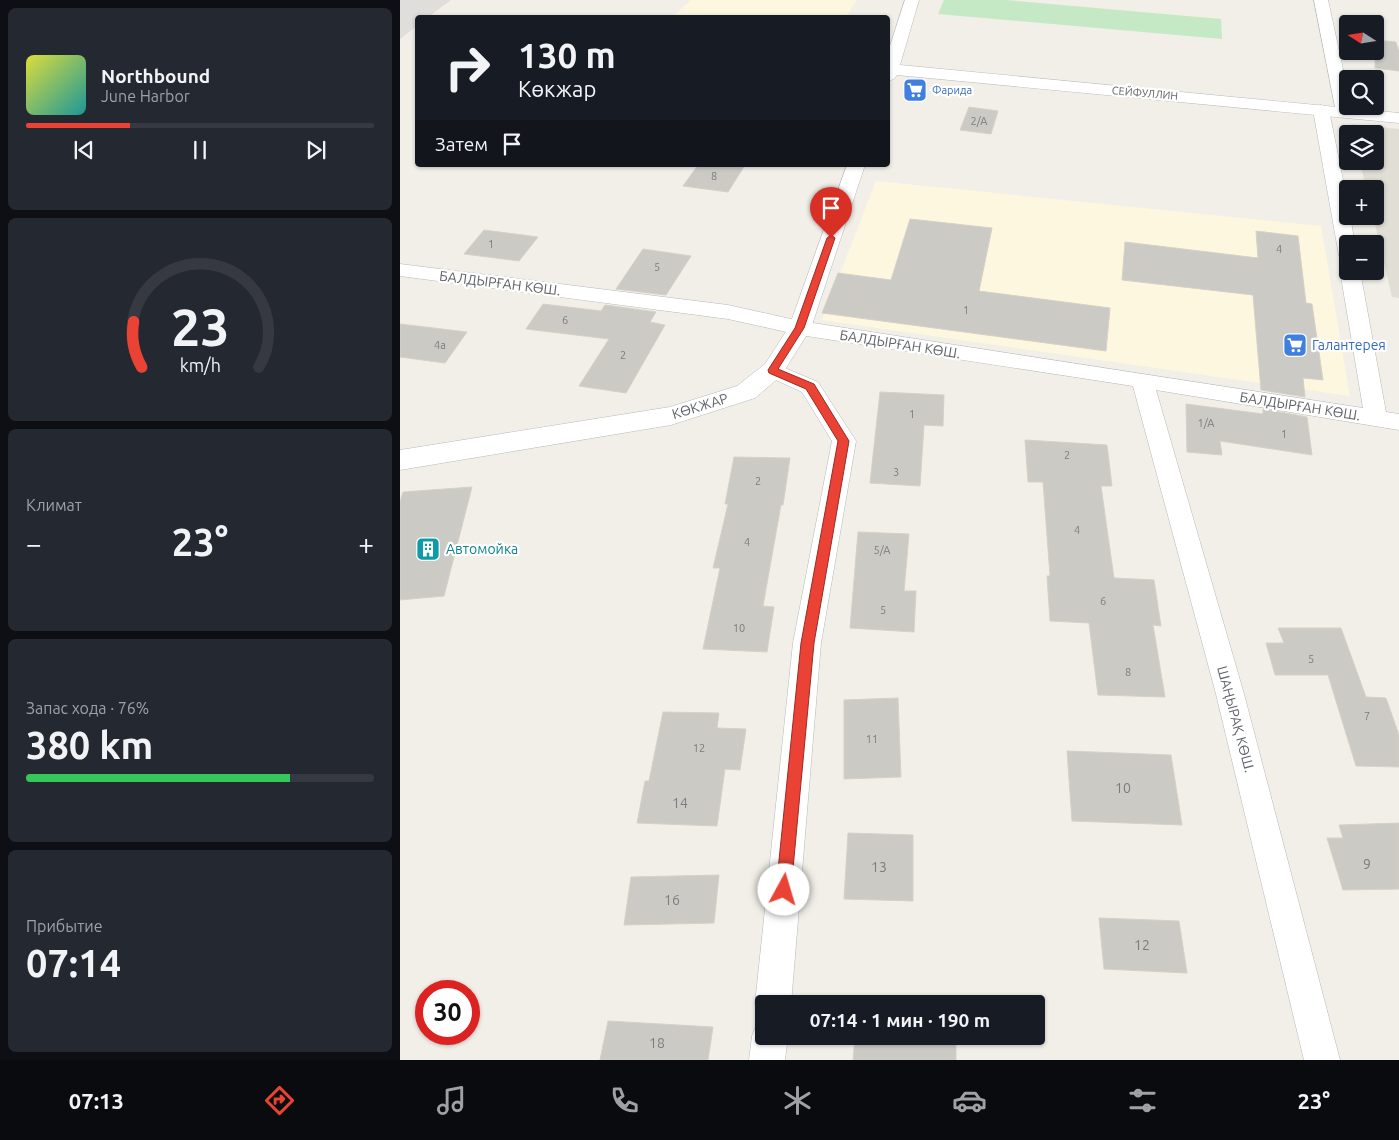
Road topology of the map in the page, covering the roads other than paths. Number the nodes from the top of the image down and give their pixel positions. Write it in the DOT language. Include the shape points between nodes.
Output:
graph roads {
  1 [pos="912,0"];
  2 [pos="1321,0"];
  3 [pos="890,69"];
  4 [pos="890,72"];
  5 [pos="1339,88"];
  6 [pos="1321,110"];
  7 [pos="1339,112"];
  8 [pos="1372,115"];
  9 [pos="1399,118"];
  10 [pos="855,167"];
  11 [pos="1344,235"];
  12 [pos="400,270"];
  13 [pos="1352,280"];
  14 [pos="800,328"];
  15 [pos="773,370"];
  16 [pos="1142,380"];
  17 [pos="1376,418"];
  18 [pos="1399,422"];
  19 [pos="400,460"];
  20 [pos="774,995"];
  21 [pos="769,1045"];
  22 [pos="768,1060"];
  23 [pos="1322,1060"];
  1 -- 3 [label="street"];
  2 -- 5 [label="street"];
  4 -- 6 [label="street, СЕЙФУЛЛИН"];
  6 -- 7 [label="street, СЕЙФУЛЛИН"];
  6 -- 11 [label="street"];
  8 -- 9 [label="street, СЕЙФУЛЛИН"];
  10 -- 14 [label="street, КӨКЖАР"];
  12 -- 14 [label="street, БАЛДЫРҒАН КӨШ." via="728,312"];
  13 -- 17 [label="street"];
  14 -- 15 [label="street, КӨКЖАР"];
  14 -- 16 [label="street, БАЛДЫРҒАН КӨШ."];
  15 -- 19 [label="street, КӨКЖАР" via="746,392 670,416"];
  15 -- 20 [label="street" via="810,387 844,441 808,643"];
  16 -- 17 [label="street, БАЛДЫРҒАН КӨШ."];
  16 -- 23 [label="street, ШАҢЫРАҚ КӨШ." via="1230,694"];
  17 -- 18 [label="street, БАЛДЫРҒАН КӨШ."];
  21 -- 22 [label="street"];
}
